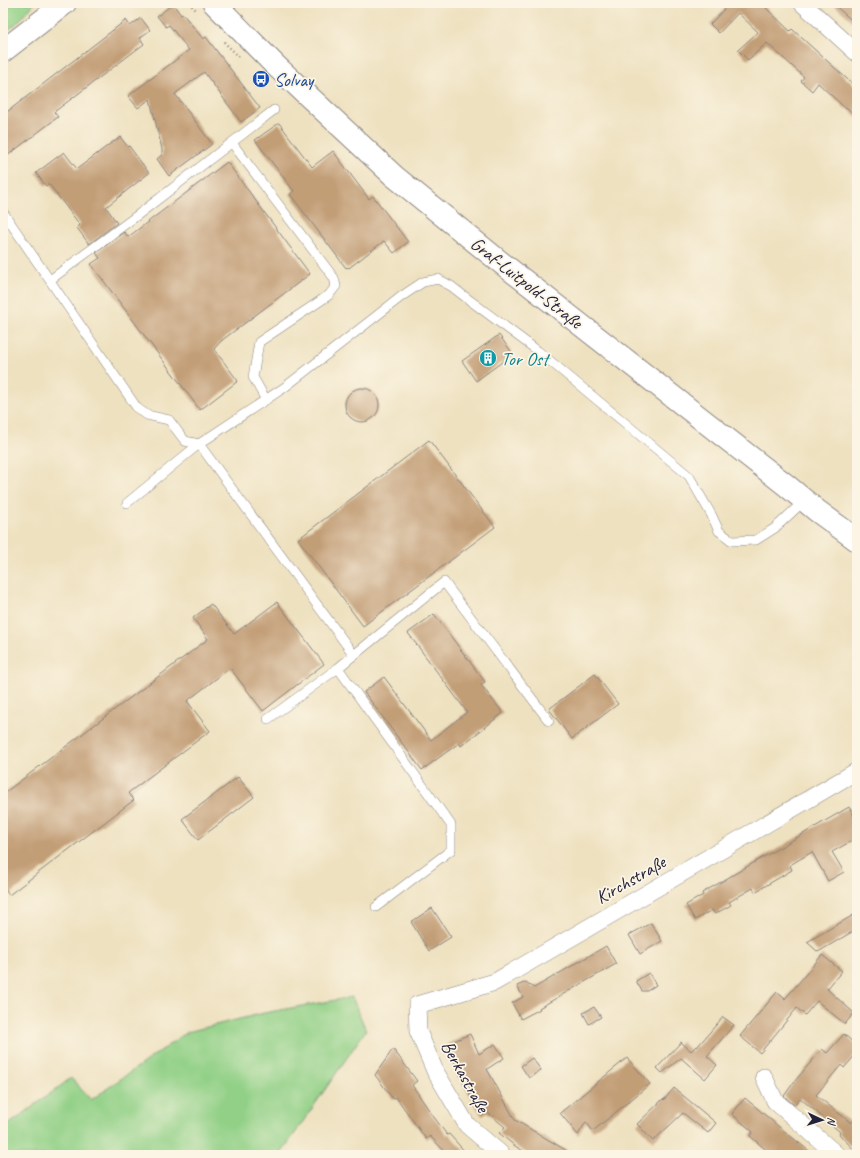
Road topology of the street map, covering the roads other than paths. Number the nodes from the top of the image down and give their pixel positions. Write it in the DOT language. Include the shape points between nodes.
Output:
graph roads {
  1 [pos="65,3"];
  2 [pos="214,3"];
  3 [pos="802,3"];
  4 [pos="3,51"];
  5 [pos="857,53"];
  6 [pos="274,110"];
  7 [pos="232,143"];
  8 [pos="3,212"];
  9 [pos="50,280"];
  10 [pos="266,400"];
  11 [pos="199,444"];
  12 [pos="805,500"];
  13 [pos="127,503"];
  14 [pos="857,540"];
  15 [pos="354,655"];
  16 [pos="338,668"];
  17 [pos="268,719"];
  18 [pos="549,722"];
  19 [pos="857,772"];
  20 [pos="376,907"];
  21 [pos="417,1005"];
  22 [pos="764,1077"];
  23 [pos="502,1155"];
  24 [pos="837,1155"];
  1 -- 4 [label="street"];
  2 -- 12 [label="street, Graf-Luitpold-Straße" via="274,64 394,176"];
  3 -- 5 [label="street"];
  6 -- 7 [label="lane"];
  7 -- 9 [label="lane"];
  7 -- 10 [label="lane" via="334,278 336,286 329,295 259,342 253,377"];
  8 -- 9 [label="lane"];
  9 -- 11 [label="lane" via="137,408 147,415 169,420 185,441"];
  10 -- 11 [label="lane"];
  10 -- 12 [label="lane" via="402,296 423,282 438,279 538,351 689,476 719,530 732,541 756,540 775,528"];
  11 -- 13 [label="lane"];
  11 -- 15 [label="lane"];
  12 -- 14 [label="street, Graf-Luitpold-Straße"];
  15 -- 16 [label="lane"];
  15 -- 18 [label="lane" via="444,582"];
  16 -- 17 [label="lane"];
  16 -- 20 [label="lane" via="451,825 451,850"];
  19 -- 21 [label="street, Kirchstraße" via="495,982"];
  21 -- 23 [label="street, Berkastraße" via="418,1031 435,1071 466,1124"];
  22 -- 24 [label="street" via="775,1101"];
}
